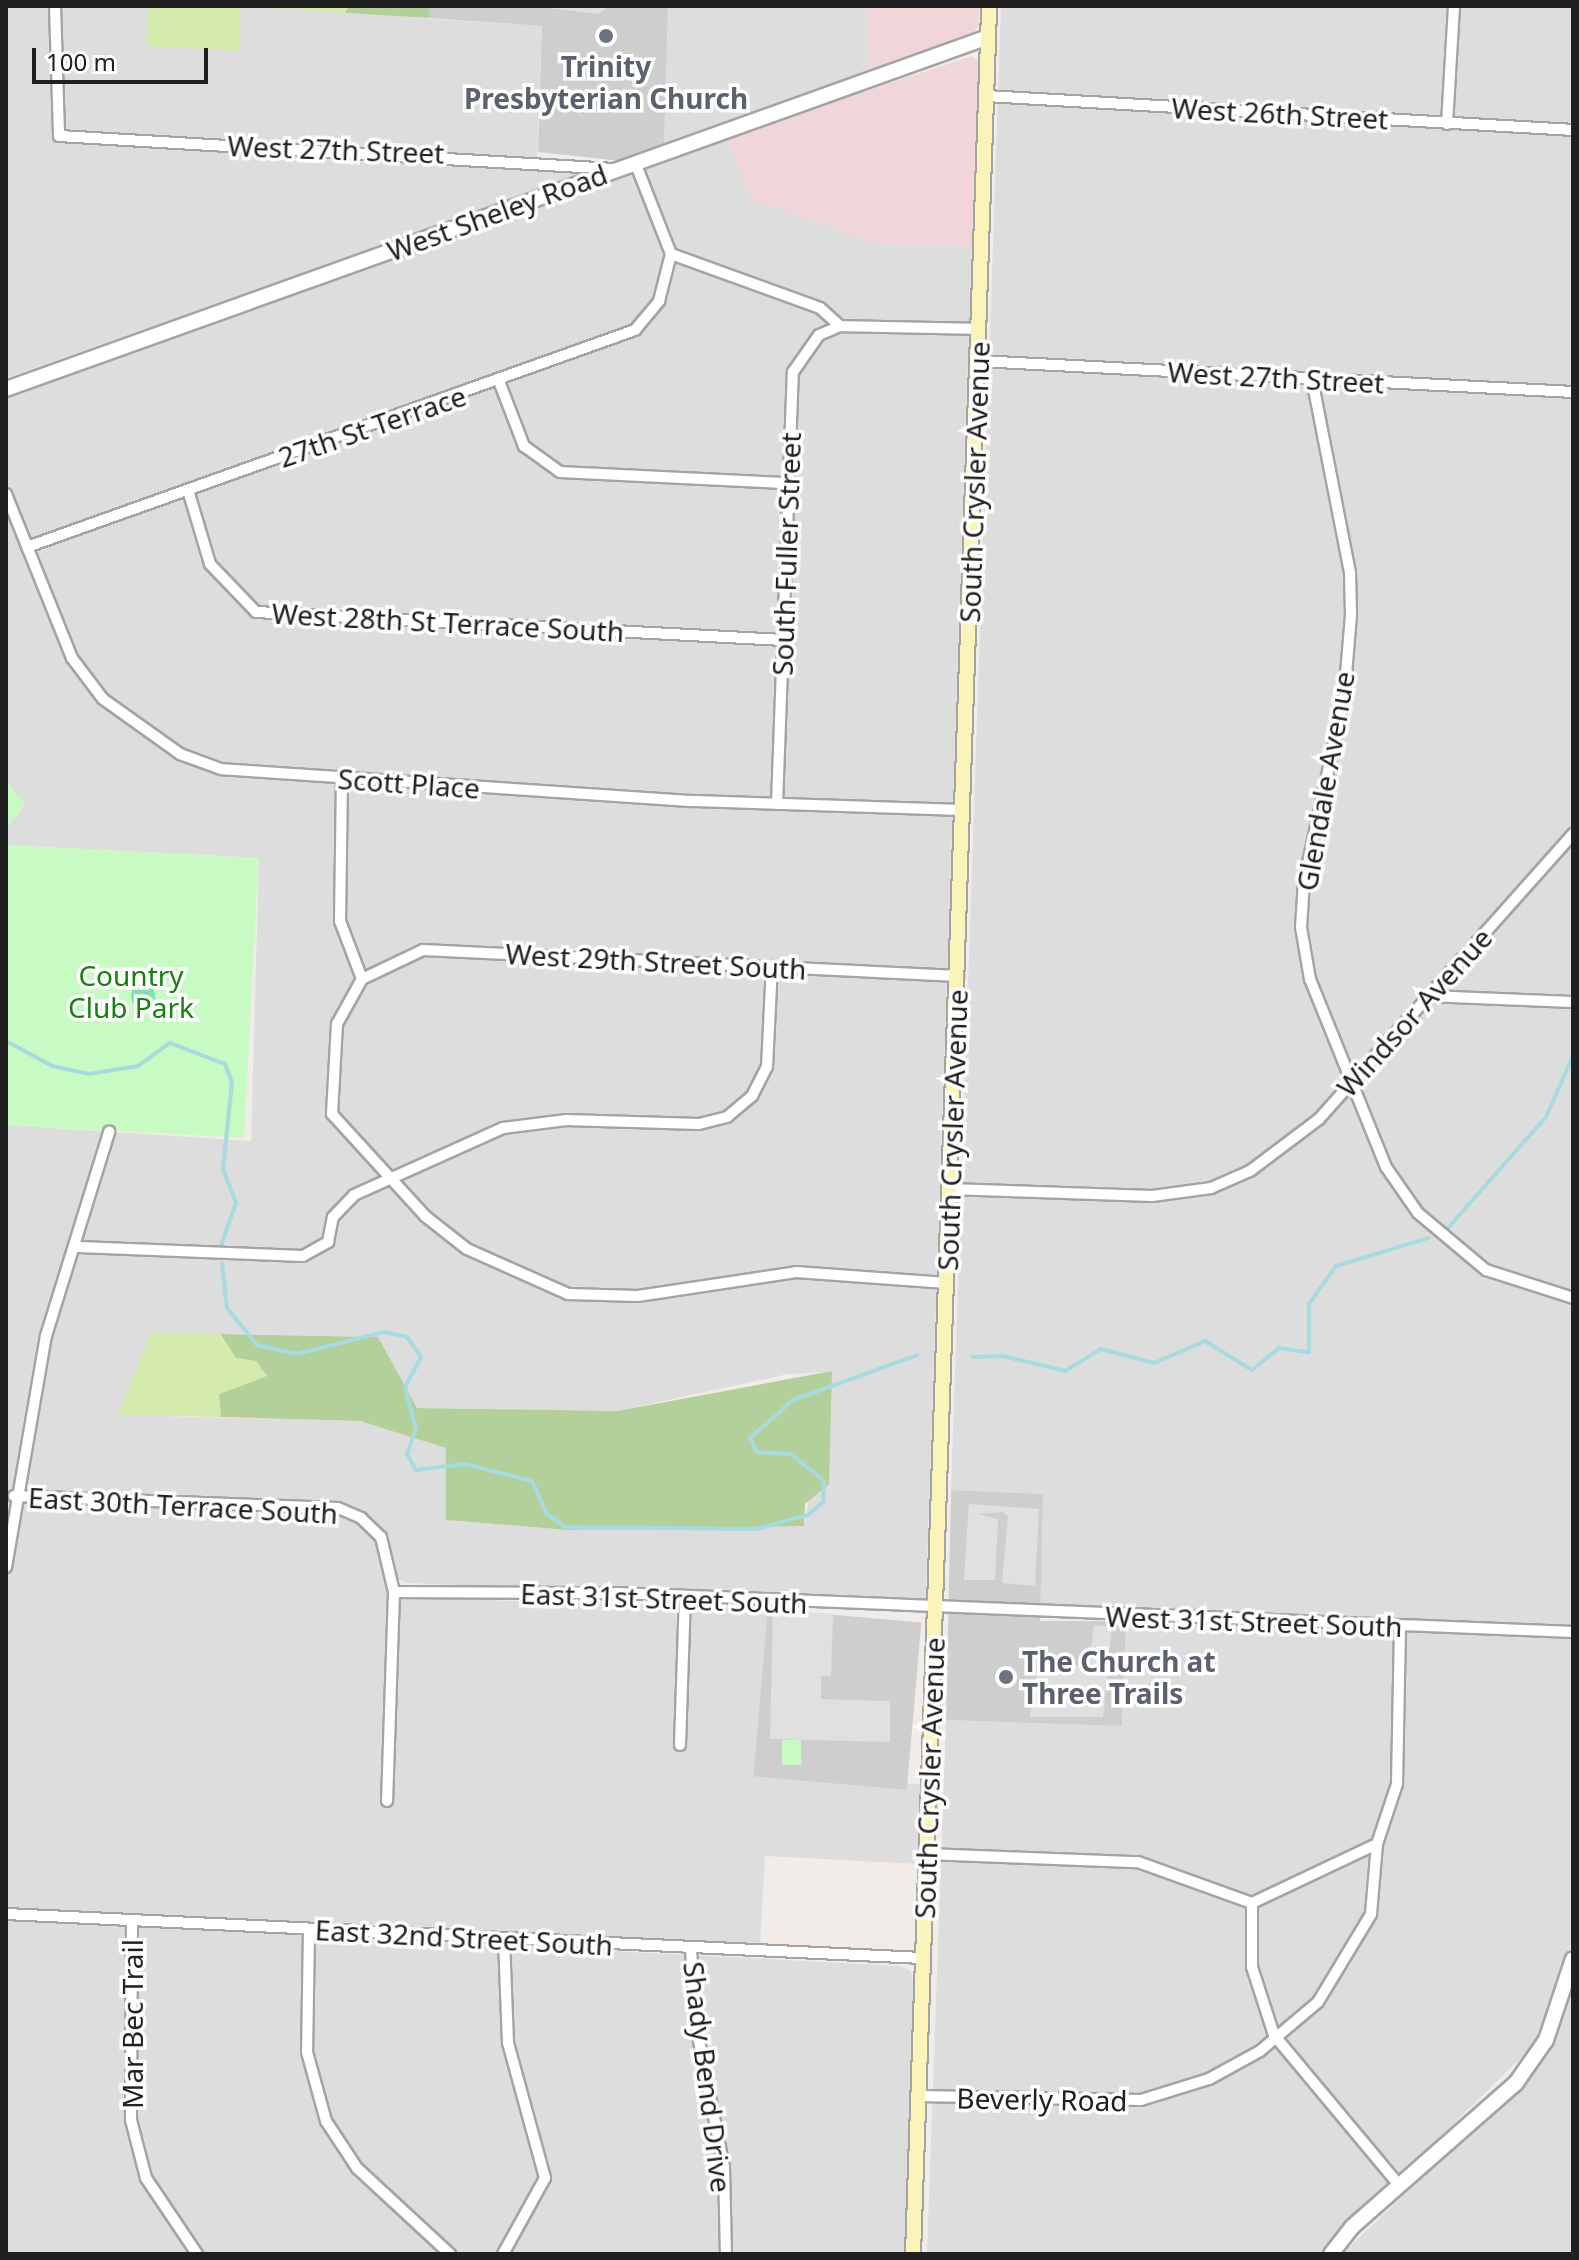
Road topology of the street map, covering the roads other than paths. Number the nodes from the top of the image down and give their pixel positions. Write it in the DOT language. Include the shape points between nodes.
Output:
graph roads {
  1 [pos="55,6"];
  2 [pos="989,6"];
  3 [pos="1454,6"];
  4 [pos="988,37"];
  5 [pos="986,96"];
  6 [pos="1447,124"];
  7 [pos="1573,130"];
  8 [pos="635,162"];
  9 [pos="617,169"];
  10 [pos="671,254"];
  11 [pos="840,326"];
  12 [pos="979,329"];
  13 [pos="978,361"];
  14 [pos="1312,379"];
  15 [pos="499,381"];
  16 [pos="6,389"];
  17 [pos="1573,392"];
  18 [pos="789,483"];
  19 [pos="188,490"];
  20 [pos="6,494"];
  21 [pos="27,547"];
  22 [pos="783,640"];
  23 [pos="342,778"];
  24 [pos="777,804"];
  25 [pos="964,810"];
  26 [pos="1573,834"];
  27 [pos="772,966"];
  28 [pos="958,976"];
  29 [pos="362,979"];
  30 [pos="1427,996"];
  31 [pos="1573,1002"];
  32 [pos="1349,1083"];
  33 [pos="109,1132"];
  34 [pos="388,1176"];
  35 [pos="950,1189"];
  36 [pos="79,1247"];
  37 [pos="947,1283"];
  38 [pos="1573,1298"];
  39 [pos="14,1496"];
  40 [pos="6,1567"];
  41 [pos="394,1592"];
  42 [pos="685,1597"];
  43 [pos="935,1609"];
  44 [pos="1400,1626"];
  45 [pos="1573,1632"];
  46 [pos="680,1745"];
  47 [pos="387,1801"];
  48 [pos="1377,1844"];
  49 [pos="926,1854"];
  50 [pos="1252,1903"];
  51 [pos="6,1914"];
  52 [pos="132,1920"];
  53 [pos="309,1929"];
  54 [pos="504,1938"];
  55 [pos="691,1949"];
  56 [pos="922,1958"];
  57 [pos="1573,1959"];
  58 [pos="1274,2035"];
  59 [pos="918,2096"];
  60 [pos="1399,2185"];
  61 [pos="197,2254"];
  62 [pos="450,2254"];
  63 [pos="503,2254"];
  64 [pos="726,2254"];
  65 [pos="913,2254"];
  66 [pos="1331,2254"];
  1 -- 9 [label="street, West 27th Street" via="55,133"];
  2 -- 4 [label="main road, South Crysler Avenue"];
  3 -- 6 [label="street"];
  4 -- 5 [label="main road, South Crysler Avenue"];
  4 -- 8 [label="street, West Sheley Road"];
  5 -- 6 [label="street, West 26th Street"];
  5 -- 12 [label="main road, South Crysler Avenue"];
  6 -- 7 [label="street, West 26th Street"];
  8 -- 9 [label="street, West Sheley Road"];
  8 -- 10 [label="street"];
  9 -- 16 [label="street, West Sheley Road"];
  10 -- 11 [label="street" via="820,308"];
  10 -- 15 [label="street, 27th St Terrace" via="659,301 635,330"];
  11 -- 12 [label="street"];
  11 -- 18 [label="street, South Fuller Street" via="819,335 793,372"];
  12 -- 13 [label="main road, South Crysler Avenue"];
  13 -- 14 [label="street, West 27th Street"];
  13 -- 25 [label="main road, South Crysler Avenue"];
  14 -- 17 [label="street, West 27th Street"];
  14 -- 32 [label="street, Glendale Avenue" via="1350,573 1351,615 1344,698 1301,927 1310,979"];
  15 -- 18 [label="street" via="524,446 560,472"];
  15 -- 19 [label="street, 27th St Terrace"];
  18 -- 22 [label="street, South Fuller Street"];
  19 -- 21 [label="street, 27th St Terrace"];
  19 -- 22 [label="street, West 28th St Terrace South" via="210,564 256,612"];
  20 -- 21 [label="street, Scott Place"];
  21 -- 23 [label="street, Scott Place" via="72,658 136,728 221,769"];
  22 -- 24 [label="street, South Fuller Street"];
  23 -- 24 [label="street, Scott Place"];
  23 -- 29 [label="street" via="340,921"];
  24 -- 25 [label="street, Scott Place"];
  25 -- 28 [label="main road, South Crysler Avenue"];
  26 -- 30 [label="street, Windsor Avenue"];
  27 -- 28 [label="street, West 29th Street South"];
  27 -- 29 [label="street, West 29th Street South" via="423,950"];
  27 -- 34 [label="street" via="767,1067 752,1096 727,1117 699,1124 518,1125"];
  28 -- 35 [label="main road, South Crysler Avenue"];
  29 -- 34 [label="street" via="339,1012 332,1114"];
  30 -- 31 [label="street"];
  30 -- 32 [label="street, Windsor Avenue"];
  32 -- 35 [label="street, Windsor Avenue" via="1287,1148 1211,1188 1152,1196"];
  32 -- 38 [label="street, Glendale Avenue" via="1386,1167 1449,1243 1486,1270"];
  33 -- 36 [label="street"];
  34 -- 36 [label="street" via="333,1217 328,1242 303,1256"];
  34 -- 37 [label="street" via="467,1249 568,1294 638,1296 796,1272"];
  35 -- 37 [label="main road, South Crysler Avenue"];
  36 -- 39 [label="street" via="46,1336"];
  37 -- 43 [label="main road, South Crysler Avenue"];
  39 -- 40 [label="street"];
  39 -- 41 [label="street, East 30th Terrace South" via="338,1508 381,1537"];
  41 -- 42 [label="street, East 31st Street South"];
  41 -- 47 [label="street, East 30th Terrace South"];
  42 -- 43 [label="street, East 31st Street South"];
  42 -- 46 [label="street"];
  43 -- 44 [label="street, West 31st Street South"];
  43 -- 49 [label="main road, South Crysler Avenue"];
  44 -- 45 [label="street, West 31st Street South"];
  44 -- 48 [label="street, Beverly Road" via="1397,1784"];
  48 -- 50 [label="street"];
  48 -- 58 [label="street, Beverly Road" via="1371,1914 1339,1977"];
  49 -- 50 [label="street" via="1138,1862"];
  49 -- 56 [label="main road, South Crysler Avenue"];
  50 -- 58 [label="street" via="1252,1967"];
  51 -- 52 [label="street, East 32nd Street South"];
  52 -- 53 [label="street, East 32nd Street South"];
  52 -- 61 [label="street, Mar Bec Trail" via="133,2133 152,2189"];
  53 -- 54 [label="street, East 32nd Street South"];
  53 -- 62 [label="street" via="307,2052 326,2121 357,2168"];
  54 -- 55 [label="street, East 32nd Street South"];
  54 -- 63 [label="street" via="508,2043 545,2178"];
  55 -- 56 [label="street, East 32nd Street South"];
  55 -- 64 [label="street, Shady Bend Drive" via="696,2026 724,2167"];
  56 -- 59 [label="main road, South Crysler Avenue"];
  57 -- 60 [label="street" via="1532,2063"];
  58 -- 59 [label="street, Beverly Road" via="1209,2079 1141,2100"];
  58 -- 60 [label="street"];
  59 -- 65 [label="main road, South Crysler Avenue"];
  60 -- 66 [label="street"];
}
